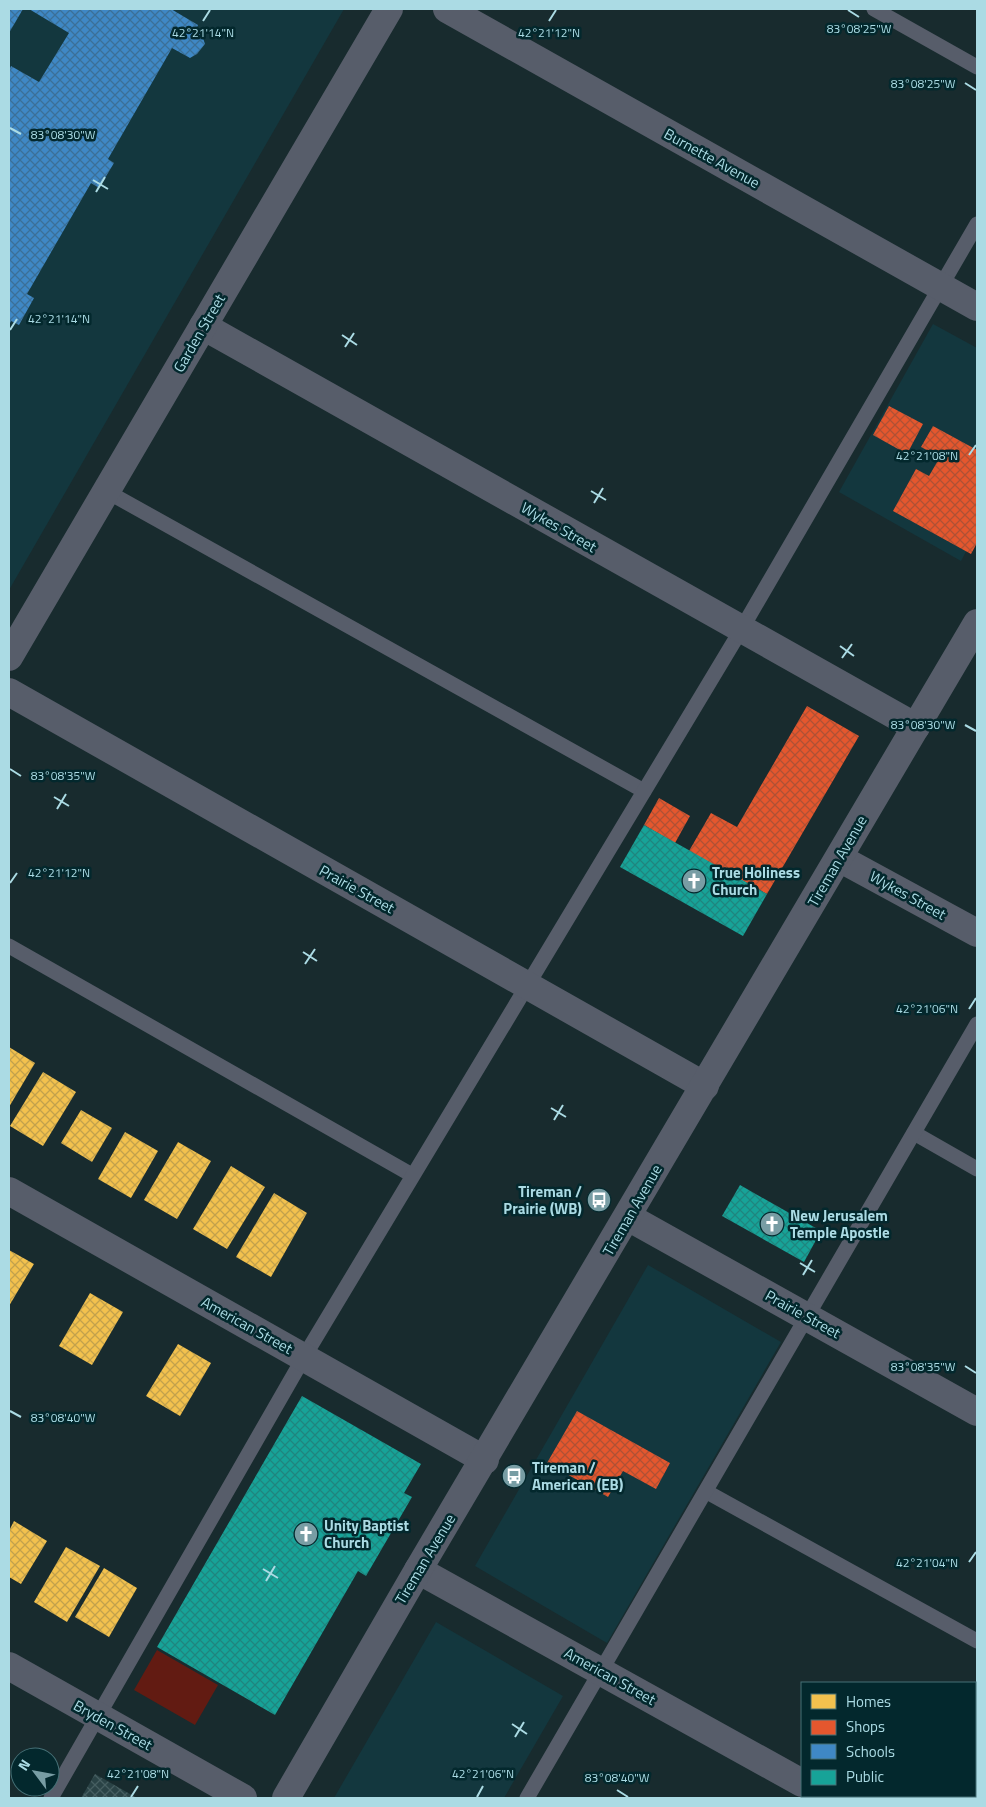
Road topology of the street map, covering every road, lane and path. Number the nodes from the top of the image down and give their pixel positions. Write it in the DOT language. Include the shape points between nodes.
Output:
graph roads {
  1 [pos="390,9"];
  2 [pos="447,9"];
  3 [pos="874,9"];
  4 [pos="977,67"];
  5 [pos="977,224"];
  6 [pos="941,287"];
  7 [pos="977,307"];
  8 [pos="203,326"];
  9 [pos="106,491"];
  10 [pos="977,623"];
  11 [pos="741,630"];
  12 [pos="9,657"];
  13 [pos="9,692"];
  14 [pos="916,727"];
  15 [pos="644,791"];
  16 [pos="839,858"];
  17 [pos="977,933"];
  18 [pos="9,946"];
  19 [pos="528,985"];
  20 [pos="977,1024"];
  21 [pos="705,1086"];
  22 [pos="914,1133"];
  23 [pos="977,1168"];
  24 [pos="412,1175"];
  25 [pos="9,1191"];
  26 [pos="628,1217"];
  27 [pos="808,1317"];
  28 [pos="304,1357"];
  29 [pos="977,1412"];
  30 [pos="485,1460"];
  31 [pos="707,1492"];
  32 [pos="418,1570"];
  33 [pos="977,1641"];
  34 [pos="9,1666"];
  35 [pos="599,1670"];
  36 [pos="98,1716"];
  37 [pos="801,1782"];
  38 [pos="51,1798"];
  39 [pos="243,1798"];
  40 [pos="286,1798"];
  41 [pos="527,1798"];
  1 -- 8 [label="street, Garden Street"];
  2 -- 6 [label="street, Burnette Avenue"];
  3 -- 4 [label="lane"];
  5 -- 6 [label="lane"];
  6 -- 7 [label="street, Burnette Avenue"];
  6 -- 11 [label="lane"];
  8 -- 9 [label="street, Garden Street"];
  8 -- 11 [label="street, Wykes Street"];
  9 -- 12 [label="street, Garden Street"];
  9 -- 15 [label="lane"];
  10 -- 14 [label="street, Tireman Avenue"];
  11 -- 14 [label="street, Wykes Street"];
  11 -- 15 [label="lane"];
  13 -- 19 [label="street, Prairie Street"];
  14 -- 16 [label="street, Tireman Avenue"];
  15 -- 19 [label="lane"];
  16 -- 17 [label="street, Wykes Street"];
  16 -- 21 [label="street, Tireman Avenue"];
  18 -- 24 [label="lane"];
  19 -- 21 [label="street, Prairie Street"];
  19 -- 24 [label="lane"];
  20 -- 22 [label="lane"];
  21 -- 26 [label="street, Tireman Avenue"];
  22 -- 23 [label="lane"];
  22 -- 27 [label="lane"];
  24 -- 28 [label="lane"];
  25 -- 28 [label="street, American Street"];
  26 -- 27 [label="street, Prairie Street"];
  26 -- 30 [label="street, Tireman Avenue"];
  27 -- 29 [label="street, Prairie Street"];
  27 -- 31 [label="lane"];
  28 -- 30 [label="street, American Street"];
  28 -- 36 [label="lane"];
  30 -- 32 [label="street, Tireman Avenue"];
  31 -- 33 [label="lane"];
  31 -- 35 [label="lane"];
  32 -- 35 [label="street, American Street"];
  32 -- 40 [label="street, Tireman Avenue"];
  34 -- 36 [label="street, Bryden Street"];
  35 -- 37 [label="street, American Street"];
  35 -- 41 [label="lane"];
  36 -- 38 [label="lane"];
  36 -- 39 [label="street, Bryden Street"];
}
